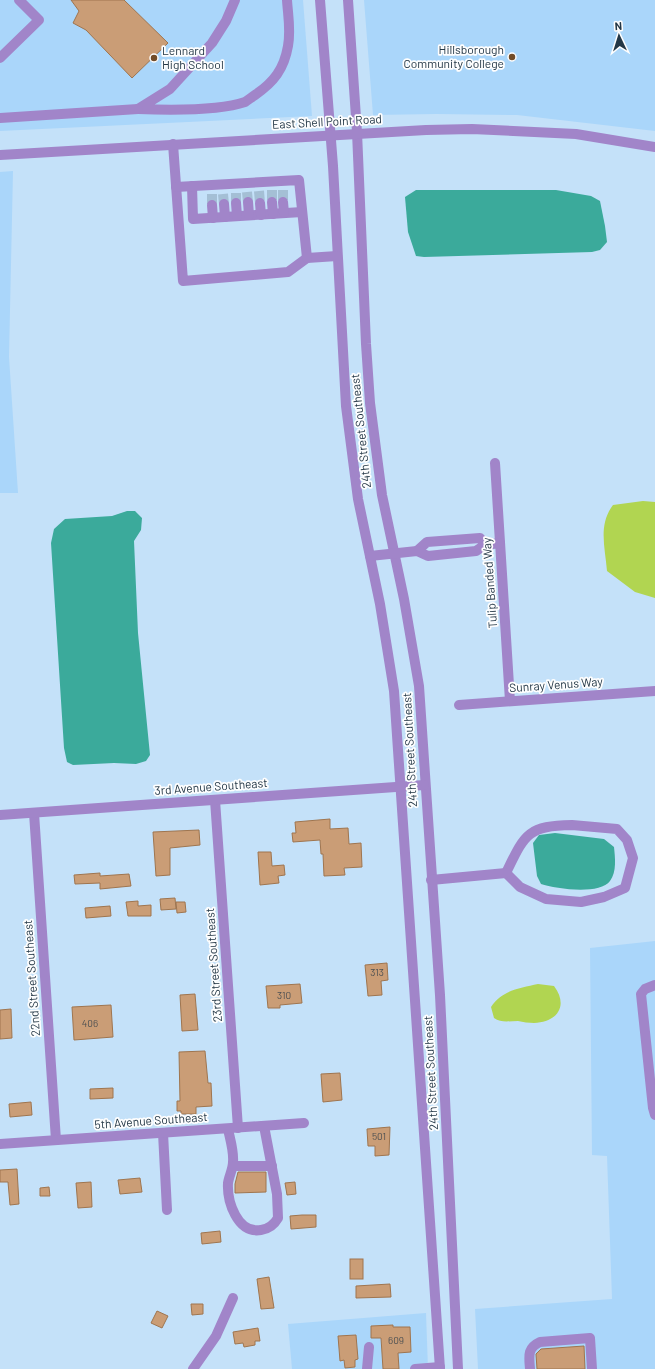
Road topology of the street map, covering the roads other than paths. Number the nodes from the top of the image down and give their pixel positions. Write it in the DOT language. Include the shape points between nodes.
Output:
graph roads {
  1 [pos="19,0"];
  2 [pos="235,0"];
  3 [pos="287,0"];
  4 [pos="320,0"];
  5 [pos="348,0"];
  6 [pos="0,58"];
  7 [pos="138,109"];
  8 [pos="0,118"];
  9 [pos="357,132"];
  10 [pos="330,134"];
  11 [pos="173,144"];
  12 [pos="655,147"];
  13 [pos="0,155"];
  14 [pos="192,186"];
  15 [pos="176,187"];
  16 [pos="247,192"];
  17 [pos="223,194"];
  18 [pos="212,195"];
  19 [pos="272,202"];
  20 [pos="283,202"];
  21 [pos="236,203"];
  22 [pos="260,203"];
  23 [pos="302,212"];
  24 [pos="284,213"];
  25 [pos="261,214"];
  26 [pos="273,214"];
  27 [pos="249,215"];
  28 [pos="237,216"];
  29 [pos="225,217"];
  30 [pos="212,218"];
  31 [pos="337,256"];
  32 [pos="307,258"];
  33 [pos="495,463"];
  34 [pos="500,543"];
  35 [pos="394,554"];
  36 [pos="370,556"];
  37 [pos="655,691"];
  38 [pos="510,701"];
  39 [pos="459,705"];
  40 [pos="424,785"];
  41 [pos="399,787"];
  42 [pos="215,800"];
  43 [pos="34,813"];
  44 [pos="0,815"];
  45 [pos="506,873"];
  46 [pos="431,880"];
  47 [pos="655,985"];
  48 [pos="655,1115"];
  49 [pos="304,1123"];
  50 [pos="264,1126"];
  51 [pos="233,1128"];
  52 [pos="163,1133"];
  53 [pos="56,1140"];
  54 [pos="0,1144"];
  55 [pos="232,1166"];
  56 [pos="272,1166"];
  57 [pos="167,1210"];
  58 [pos="233,1298"];
  59 [pos="369,1347"];
  60 [pos="440,1368"];
  61 [pos="193,1369"];
  62 [pos="367,1369"];
  63 [pos="415,1369"];
  64 [pos="458,1369"];
  65 [pos="530,1369"];
  66 [pos="592,1369"];
  1 -- 6 [label="street" via="39,20"];
  2 -- 7 [label="street" via="226,21 207,49 170,89"];
  3 -- 7 [label="street" via="290,25 288,46 277,75 268,86 246,101 231,104 160,110"];
  4 -- 10 [label="street, 24th Street Southeast"];
  5 -- 9 [label="street, 24th Street Southeast"];
  7 -- 8 [label="street"];
  9 -- 10 [label="street, East Shell Point Road"];
  9 -- 12 [label="street, East Shell Point Road" via="472,129 576,134"];
  9 -- 35 [label="street, 24th Street Southeast" via="370,403 382,496"];
  10 -- 11 [label="street, East Shell Point Road"];
  10 -- 31 [label="street, 24th Street Southeast"];
  11 -- 13 [label="street, East Shell Point Road"];
  11 -- 15 [label="street"];
  14 -- 15 [label="street"];
  14 -- 18 [label="street"];
  14 -- 30 [label="street" via="193,219"];
  15 -- 32 [label="street" via="183,281 288,272"];
  16 -- 17 [label="street" via="235,188"];
  16 -- 23 [label="street" via="259,187 283,186 299,180"];
  16 -- 27 [label="street"];
  17 -- 18 [label="street"];
  17 -- 29 [label="street"];
  18 -- 30 [label="street"];
  19 -- 26 [label="street"];
  20 -- 24 [label="street"];
  21 -- 28 [label="street"];
  22 -- 25 [label="street"];
  23 -- 24 [label="street"];
  23 -- 32 [label="street"];
  24 -- 26 [label="street"];
  25 -- 26 [label="street"];
  25 -- 27 [label="street"];
  27 -- 28 [label="street"];
  28 -- 29 [label="street"];
  29 -- 30 [label="street"];
  31 -- 32 [label="street"];
  31 -- 36 [label="street, 24th Street Southeast" via="346,406 358,500"];
  33 -- 34 [label="street, Tulip Banded Way"];
  34 -- 35 [label="street" via="485,545 480,538 427,542 417,551"];
  34 -- 38 [label="street, Tulip Banded Way"];
  35 -- 36 [label="street"];
  35 -- 40 [label="street, 24th Street Southeast" via="419,686"];
  36 -- 41 [label="street, 24th Street Southeast" via="394,691"];
  37 -- 38 [label="street, Sunray Venus Way"];
  38 -- 39 [label="street, Sunray Venus Way"];
  40 -- 41 [label="street, 3rd Avenue Southeast"];
  40 -- 46 [label="street, 24th Street Southeast"];
  41 -- 42 [label="street, 3rd Avenue Southeast"];
  41 -- 60 [label="street, 24th Street Southeast"];
  42 -- 43 [label="street, 3rd Avenue Southeast"];
  42 -- 51 [label="street, 23rd Street Southeast"];
  43 -- 44 [label="street, 3rd Avenue Southeast"];
  43 -- 53 [label="street, 22nd Street Southeast"];
  45 -- 45 [label="street" via="520,888 546,898 582,902 604,897 625,888 633,858 627,840 617,829 572,825 547,826 532,832 515,855"];
  45 -- 46 [label="street"];
  46 -- 64 [label="street, 24th Street Southeast" via="440,995"];
  47 -- 48 [label="street" via="645,989 641,994"];
  49 -- 50 [label="street, 5th Avenue Southeast"];
  50 -- 51 [label="street, 5th Avenue Southeast"];
  50 -- 56 [label="street"];
  51 -- 52 [label="street, 5th Avenue Southeast"];
  51 -- 55 [label="street, 23rd Street Southeast"];
  52 -- 53 [label="street, 5th Avenue Southeast"];
  52 -- 57 [label="street"];
  53 -- 54 [label="street, 5th Avenue Southeast"];
  55 -- 56 [label="street"];
  55 -- 56 [label="street" via="228,1182 233,1209 239,1221 256,1230 267,1228 278,1218"];
  58 -- 61 [label="street" via="216,1336"];
  59 -- 62 [label="street"];
  60 -- 63 [label="street"];
  65 -- 66 [label="street" via="529,1351 534,1344 590,1338"];
}
